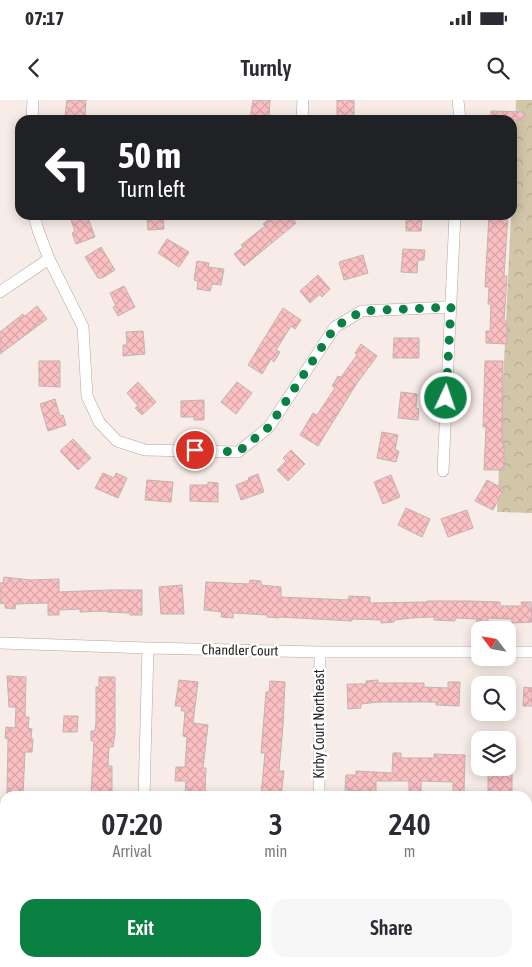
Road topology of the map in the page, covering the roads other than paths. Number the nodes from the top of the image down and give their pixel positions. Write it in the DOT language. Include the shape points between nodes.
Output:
graph roads {
  1 [pos="33,100"];
  2 [pos="303,100"];
  3 [pos="458,100"];
  4 [pos="32,115"];
  5 [pos="302,115"];
  6 [pos="460,115"];
  7 [pos="35,220"];
  8 [pos="455,220"];
  9 [pos="49,259"];
  10 [pos="0,292"];
  11 [pos="451,307"];
  12 [pos="443,471"];
  13 [pos="0,643"];
  14 [pos="148,648"];
  15 [pos="320,652"];
  16 [pos="471,652"];
  17 [pos="516,652"];
  18 [pos="532,652"];
  19 [pos="144,791"];
  20 [pos="319,791"];
  1 -- 4 [label="street"];
  2 -- 5 [label="street"];
  3 -- 6 [label="street"];
  7 -- 9 [label="street"];
  8 -- 11 [label="street"];
  9 -- 10 [label="street"];
  9 -- 11 [label="street" via="83,327 87,396 99,422 118,441 145,450 238,452 269,427 335,327 362,311"];
  11 -- 12 [label="street"];
  13 -- 14 [label="street, Chandler Court"];
  14 -- 15 [label="street, Chandler Court"];
  14 -- 19 [label="street"];
  15 -- 16 [label="street, Chandler Court"];
  15 -- 20 [label="street, Kirby Court Northeast"];
  17 -- 18 [label="street"];
}
